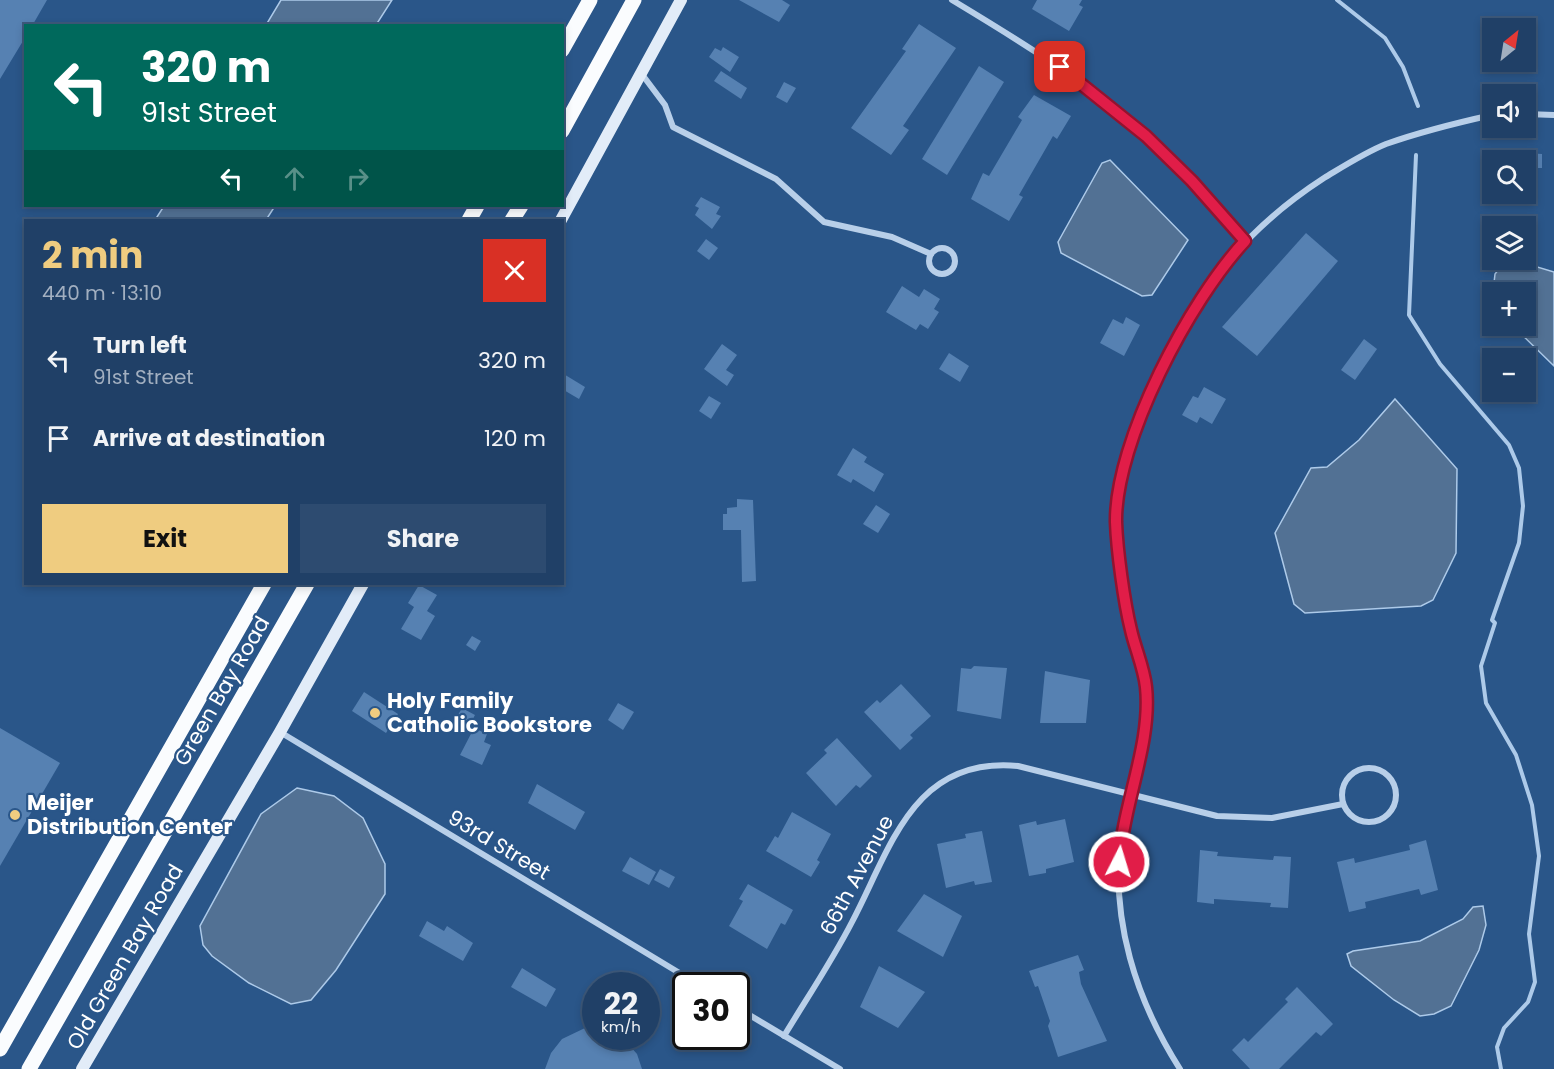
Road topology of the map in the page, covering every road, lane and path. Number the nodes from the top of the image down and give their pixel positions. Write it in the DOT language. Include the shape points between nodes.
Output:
graph roads {
  1 [pos="590,0"];
  2 [pos="634,0"];
  3 [pos="681,0"];
  4 [pos="952,0"];
  5 [pos="564,46"];
  6 [pos="641,72"];
  7 [pos="1536,114"];
  8 [pos="1554,115"];
  9 [pos="1482,117"];
  10 [pos="564,127"];
  11 [pos="562,219"];
  12 [pos="1245,241"];
  13 [pos="931,254"];
  14 [pos="263,585"];
  15 [pos="306,585"];
  16 [pos="362,585"];
  17 [pos="280,732"];
  18 [pos="1130,794"];
  19 [pos="1343,804"];
  20 [pos="678,972"];
  21 [pos="750,1015"];
  22 [pos="784,1036"];
  23 [pos="0,1049"];
  24 [pos="29,1069"];
  25 [pos="82,1069"];
  26 [pos="840,1069"];
  27 [pos="1180,1069"];
  1 -- 5 [label="main road"];
  2 -- 10 [label="main road"];
  3 -- 6 [label="street"];
  4 -- 12 [label="street" via="1060,67 1131,123 1192,181"];
  6 -- 11 [label="street"];
  6 -- 13 [label="street" via="665,105 673,127 776,179 824,222 892,237"];
  7 -- 8 [label="street"];
  9 -- 12 [label="street" via="1384,145 1353,160 1297,196"];
  12 -- 18 [label="street" via="1225,263 1177,339 1137,424 1118,487 1116,522 1128,615 1146,687 1144,735"];
  13 -- 13 [label="street" via="932,270 940,274 952,270 954,258 950,251 938,249"];
  14 -- 23 [label="main road, Green Bay Road"];
  15 -- 24 [label="main road, Green Bay Road"];
  16 -- 17 [label="street, Old Green Bay Road"];
  17 -- 20 [label="street, 93rd Street"];
  17 -- 25 [label="street, Old Green Bay Road"];
  18 -- 19 [label="street, 66th Avenue" via="1216,816 1272,818"];
  18 -- 22 [label="street, 66th Avenue" via="1006,765 948,779 914,805 902,822 851,924"];
  18 -- 27 [label="street" via="1119,862 1124,934 1151,1021"];
  19 -- 19 [label="street" via="1362,822 1379,821 1392,810 1397,794 1395,785 1390,777 1374,768 1355,772 1343,786"];
  21 -- 22 [label="street"];
  22 -- 26 [label="street"];
}
